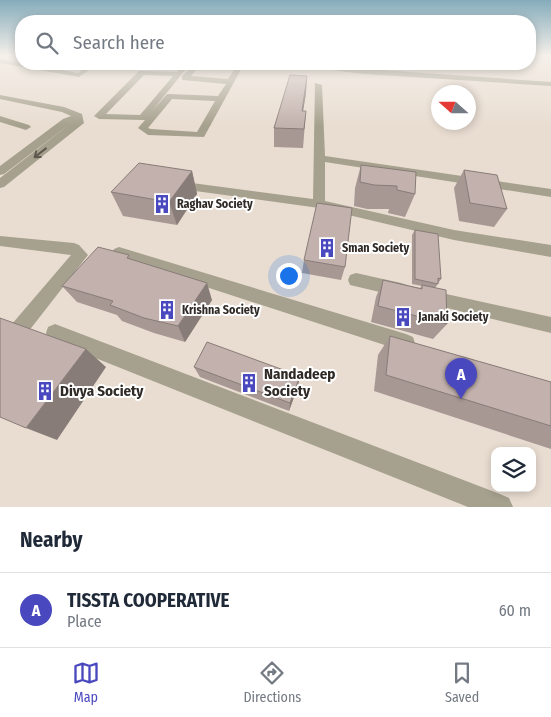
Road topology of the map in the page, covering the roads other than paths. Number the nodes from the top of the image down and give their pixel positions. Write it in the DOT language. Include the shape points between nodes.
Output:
graph roads {
  1 [pos="136,79"];
  2 [pos="176,79"];
  3 [pos="193,79"];
  4 [pos="233,79"];
  5 [pos="468,79"];
  6 [pos="231,82"];
  7 [pos="551,84"];
  8 [pos="318,85"];
  9 [pos="0,96"];
  10 [pos="221,98"];
  11 [pos="79,116"];
  12 [pos="0,119"];
  13 [pos="26,127"];
  14 [pos="44,139"];
  15 [pos="57,140"];
  16 [pos="320,158"];
  17 [pos="0,172"];
  18 [pos="161,183"];
  19 [pos="0,184"];
  20 [pos="551,193"];
  21 [pos="318,204"];
  22 [pos="0,241"];
  23 [pos="551,251"];
  24 [pos="119,253"];
  25 [pos="356,280"];
  26 [pos="551,324"];
  27 [pos="55,333"];
  28 [pos="426,349"];
  29 [pos="0,352"];
  30 [pos="500,507"];
  1 -- 2 [label="street" via="99,116 142,118"];
  3 -- 6 [label="street"];
  4 -- 6 [label="street"];
  5 -- 7 [label="street"];
  6 -- 10 [label="street"];
  8 -- 16 [label="street"];
  9 -- 11 [label="street"];
  10 -- 10 [label="street" via="200,135 148,132 143,128 170,96"];
  11 -- 14 [label="street"];
  11 -- 15 [label="street" via="79,123"];
  12 -- 13 [label="street"];
  14 -- 15 [label="street"];
  14 -- 17 [label="street"];
  15 -- 19 [label="street, one-way"];
  16 -- 20 [label="street"];
  16 -- 21 [label="street"];
  18 -- 21 [label="street"];
  21 -- 23 [label="street" via="454,235"];
  22 -- 29 [label="street" via="74,250 80,255"];
  24 -- 28 [label="street"];
  25 -- 26 [label="street"];
  27 -- 30 [label="street"];
}
